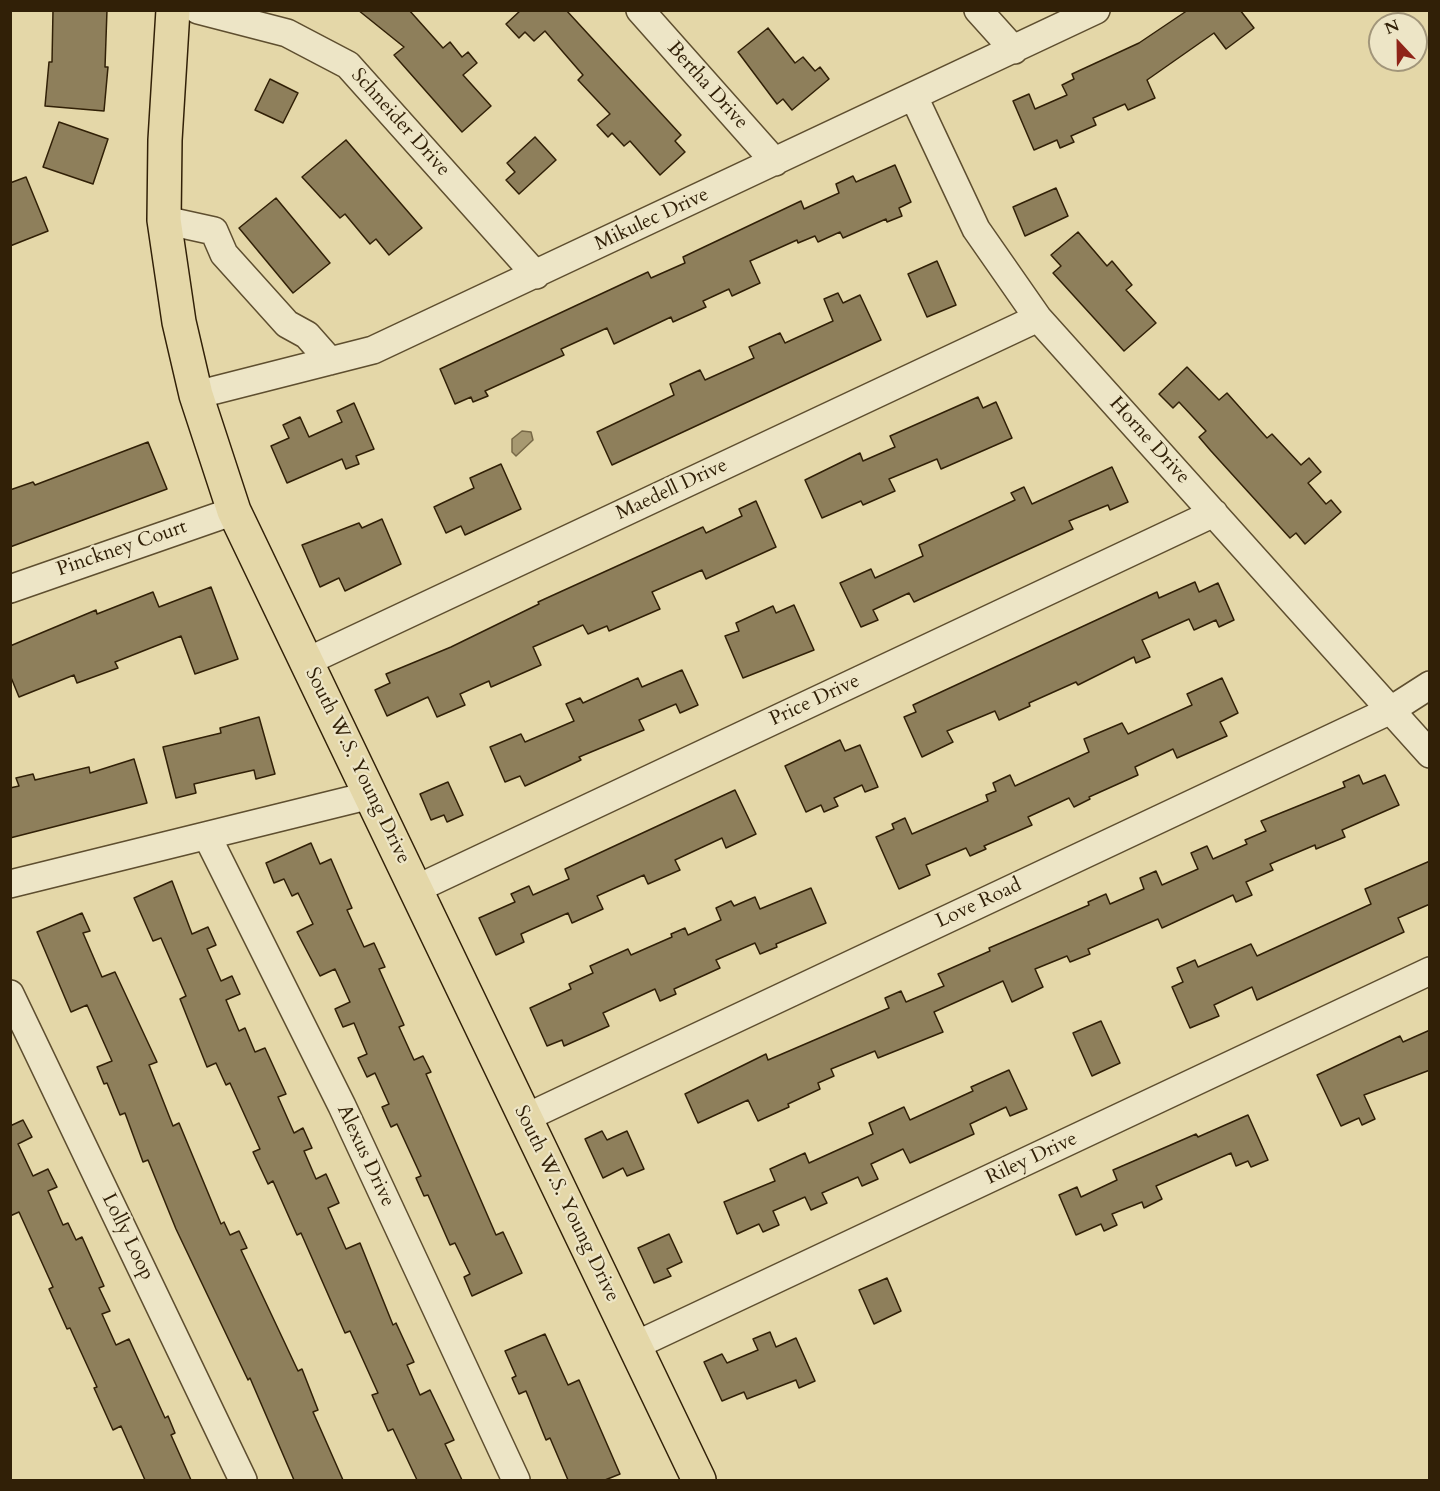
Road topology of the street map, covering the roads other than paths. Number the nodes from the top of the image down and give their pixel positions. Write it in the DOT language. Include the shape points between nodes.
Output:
graph roads {
  1 [pos="173,10"];
  2 [pos="198,10"];
  3 [pos="639,10"];
  4 [pos="978,10"];
  5 [pos="1095,10"];
  6 [pos="1014,50"];
  7 [pos="914,97"];
  8 [pos="775,162"];
  9 [pos="164,220"];
  10 [pos="536,274"];
  11 [pos="1038,318"];
  12 [pos="330,362"];
  13 [pos="196,395"];
  14 [pos="234,511"];
  15 [pos="1214,513"];
  16 [pos="10,589"];
  17 [pos="306,662"];
  18 [pos="1430,684"];
  19 [pos="1390,710"];
  20 [pos="1430,754"];
  21 [pos="370,795"];
  22 [pos="207,836"];
  23 [pos="10,884"];
  24 [pos="416,890"];
  25 [pos="1430,971"];
  26 [pos="10,994"];
  27 [pos="525,1118"];
  28 [pos="634,1346"];
  29 [pos="243,1480"];
  30 [pos="516,1480"];
  31 [pos="699,1480"];
  1 -- 9 [label="main road, South W.S. Young Drive"];
  2 -- 10 [label="street, Schneider Drive" via="287,33 348,65"];
  3 -- 8 [label="street, Bertha Drive"];
  4 -- 6 [label="street"];
  5 -- 6 [label="street, Mikulec Drive"];
  6 -- 7 [label="street, Mikulec Drive"];
  7 -- 8 [label="street, Mikulec Drive"];
  7 -- 11 [label="street, Horne Drive" via="976,229"];
  8 -- 10 [label="street, Mikulec Drive"];
  9 -- 12 [label="street" via="214,231 224,254 287,324 307,335"];
  9 -- 13 [label="main road, South W.S. Young Drive" via="179,322"];
  10 -- 12 [label="street, Mikulec Drive" via="373,350"];
  11 -- 15 [label="street, Horne Drive"];
  11 -- 17 [label="street, Maedell Drive"];
  12 -- 13 [label="street, Mikulec Drive"];
  13 -- 14 [label="main road, South W.S. Young Drive"];
  14 -- 16 [label="street, Pinckney Court"];
  14 -- 17 [label="main road, South W.S. Young Drive"];
  15 -- 19 [label="street, Horne Drive"];
  15 -- 24 [label="street, Price Drive"];
  17 -- 21 [label="main road, South W.S. Young Drive"];
  18 -- 19 [label="street, Love Road"];
  19 -- 20 [label="street, Horne Drive"];
  19 -- 27 [label="street, Love Road"];
  21 -- 22 [label="street"];
  21 -- 24 [label="main road, South W.S. Young Drive"];
  22 -- 23 [label="street"];
  22 -- 30 [label="street, Alexus Drive" via="342,1106"];
  24 -- 27 [label="main road, South W.S. Young Drive"];
  25 -- 28 [label="street, Riley Drive"];
  26 -- 29 [label="street, Lolly Loop"];
  27 -- 28 [label="main road, South W.S. Young Drive"];
  28 -- 31 [label="main road, South W.S. Young Drive"];
}
